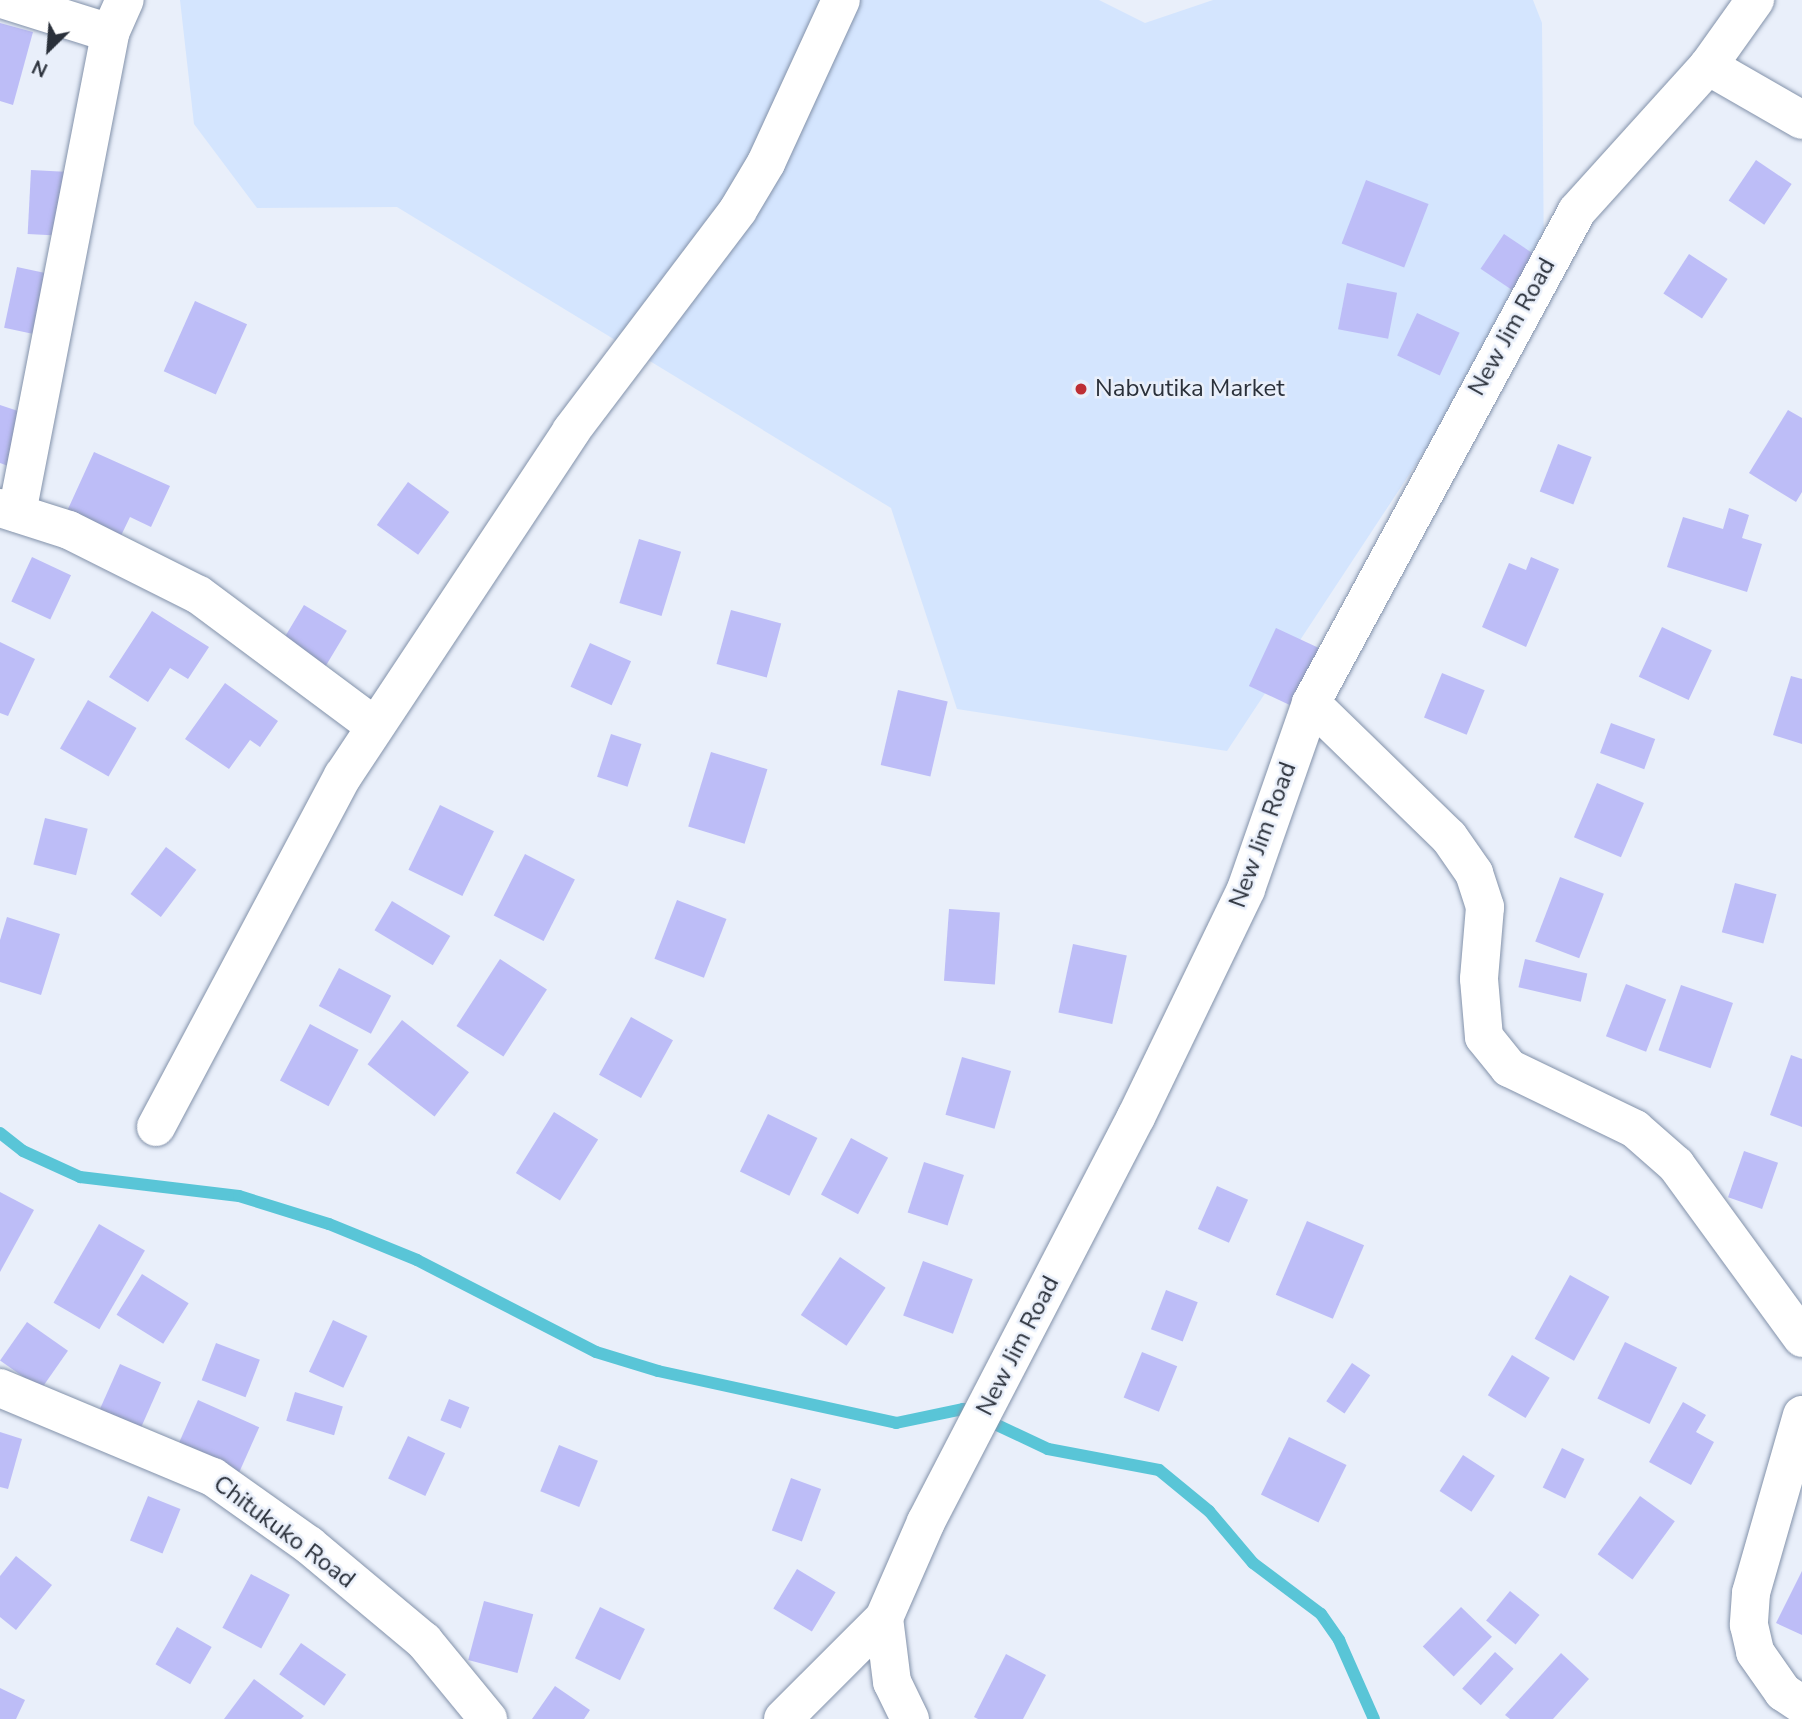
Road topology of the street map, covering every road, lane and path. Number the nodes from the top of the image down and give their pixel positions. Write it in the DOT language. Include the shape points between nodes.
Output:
graph roads {
  1 [pos="5,0"];
  2 [pos="841,0"];
  3 [pos="1755,0"];
  4 [pos="118,16"];
  5 [pos="1708,66"];
  6 [pos="1802,120"];
  7 [pos="8,510"];
  8 [pos="1311,703"];
  9 [pos="375,726"];
  10 [pos="156,1128"];
  11 [pos="1802,1338"];
  12 [pos="0,1388"];
  13 [pos="1802,1415"];
  14 [pos="884,1618"];
  15 [pos="1802,1705"];
  16 [pos="488,1719"];
  17 [pos="783,1719"];
  18 [pos="910,1719"];
  1 -- 4 [label="street"];
  2 -- 9 [label="street" via="766,163 738,210 570,431"];
  3 -- 5 [label="street, New Jim Road"];
  4 -- 7 [label="street"];
  5 -- 6 [label="street"];
  5 -- 8 [label="street, New Jim Road" via="1577,211"];
  7 -- 9 [label="street" via="69,530 200,595"];
  8 -- 11 [label="street" via="1449,837 1474,873 1485,907 1479,979 1484,1037 1509,1068 1635,1129 1676,1165"];
  8 -- 14 [label="street, New Jim Road" via="1246,889 965,1446"];
  9 -- 10 [label="street" via="343,776"];
  12 -- 16 [label="street, Chitukuko Road" via="213,1477 309,1545 424,1641"];
  13 -- 15 [label="street" via="1751,1593 1749,1625 1755,1652 1783,1692"];
  14 -- 17 [label="street"];
  14 -- 18 [label="street" via="892,1682"];
}
